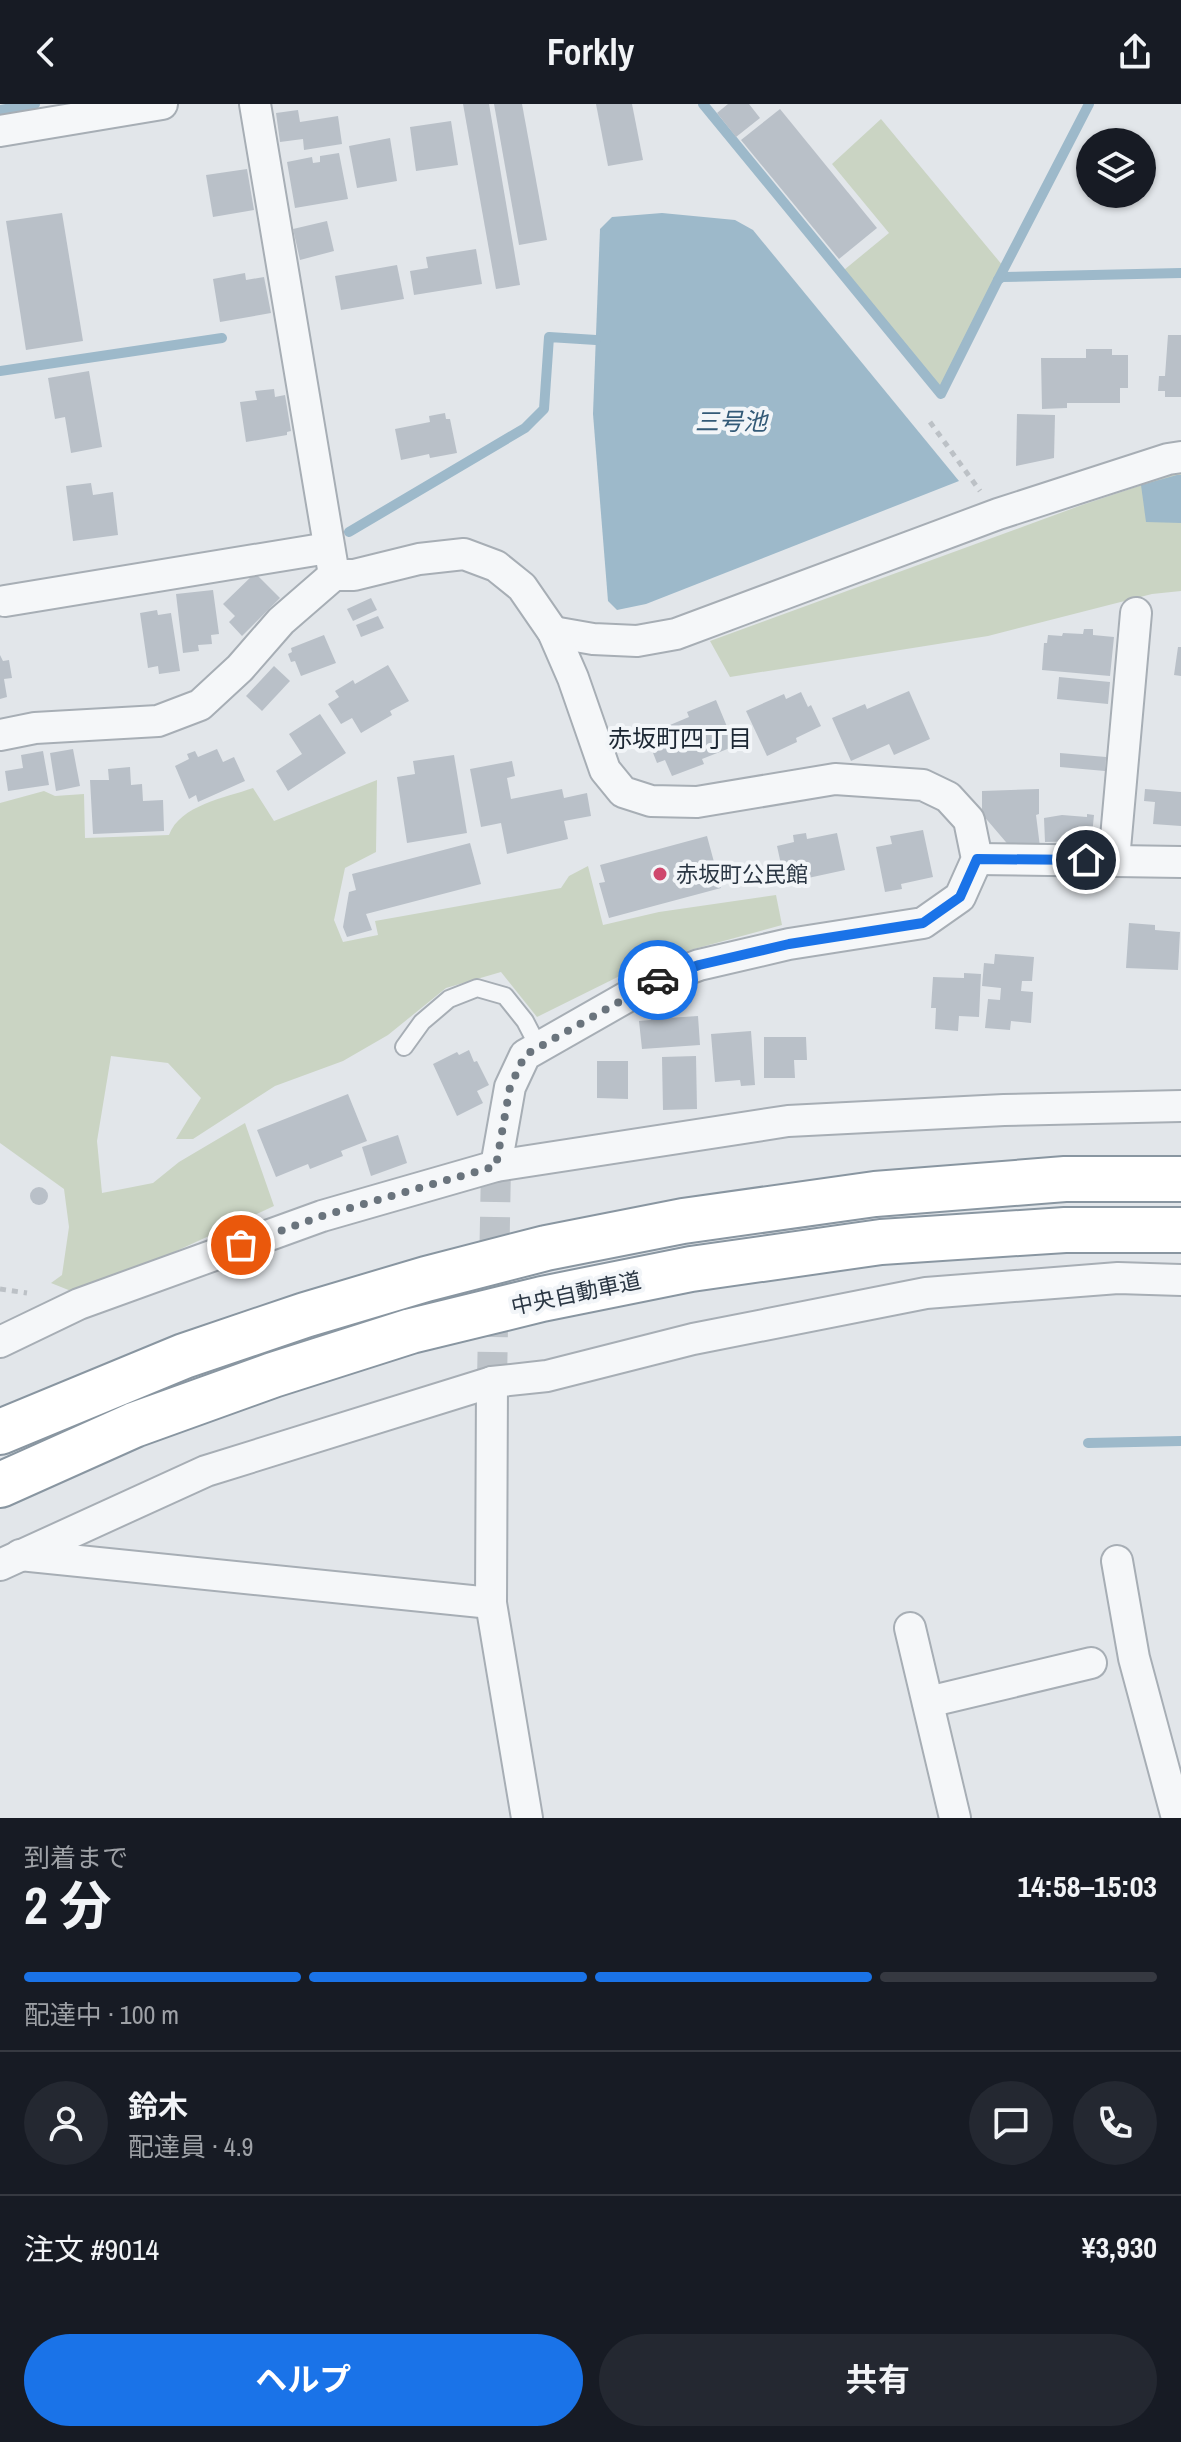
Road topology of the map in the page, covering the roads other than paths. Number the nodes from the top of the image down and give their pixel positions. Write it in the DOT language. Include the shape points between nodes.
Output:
graph roads {
  1 [pos="162,104"];
  2 [pos="255,104"];
  3 [pos="0,131"];
  4 [pos="1181,457"];
  5 [pos="331,561"];
  6 [pos="5,601"];
  7 [pos="1136,613"];
  8 [pos="553,632"];
  9 [pos="0,735"];
  10 [pos="977,859"];
  11 [pos="1114,860"];
  12 [pos="1181,862"];
  13 [pos="404,1047"];
  14 [pos="539,1048"];
  15 [pos="1181,1106"];
  16 [pos="496,1166"];
  17 [pos="1181,1179"];
  18 [pos="1181,1230"];
  19 [pos="1181,1280"];
  20 [pos="0,1342"];
  21 [pos="492,1382"];
  22 [pos="0,1432"];
  23 [pos="0,1485"];
  24 [pos="10,1560"];
  25 [pos="1117,1561"];
  26 [pos="491,1603"];
  27 [pos="910,1628"];
  28 [pos="1091,1663"];
  29 [pos="928,1702"];
  30 [pos="527,1818"];
  31 [pos="955,1818"];
  32 [pos="1177,1818"];
  1 -- 3 [label="street"];
  2 -- 5 [label="street"];
  4 -- 8 [label="street" via="998,514 676,634 637,641"];
  5 -- 6 [label="street"];
  5 -- 8 [label="street" via="354,575 464,554 496,566 522,587"];
  5 -- 9 [label="street" via="240,668 200,705 158,721"];
  7 -- 11 [label="street"];
  8 -- 10 [label="street" via="605,770 623,792 651,801 697,802 835,779 923,785 948,797 969,820"];
  10 -- 11 [label="street"];
  10 -- 14 [label="street" via="960,897 923,923 789,944 699,965 653,982"];
  11 -- 12 [label="street"];
  13 -- 14 [label="lane" via="449,999 477,988 505,996"];
  14 -- 16 [label="street" via="525,1055 510,1087"];
  15 -- 16 [label="street" via="788,1121"];
  16 -- 20 [label="street" via="322,1216 79,1304"];
  17 -- 22 [label="highway" via="1065,1179 875,1194 683,1221 546,1248 305,1315 184,1356"];
  18 -- 23 [label="highway, 中央自動車道" via="1065,1230 881,1242 691,1269 542,1299 411,1331 273,1375 134,1425"];
  19 -- 21 [label="street" via="1118,1278 926,1293 693,1339 547,1376"];
  21 -- 24 [label="street" via="206,1471"];
  21 -- 26 [label="street"];
  24 -- 26 [label="street"];
  25 -- 32 [label="street" via="1134,1658"];
  26 -- 30 [label="street"];
  27 -- 29 [label="street"];
  28 -- 29 [label="street"];
  29 -- 31 [label="street"];
}
